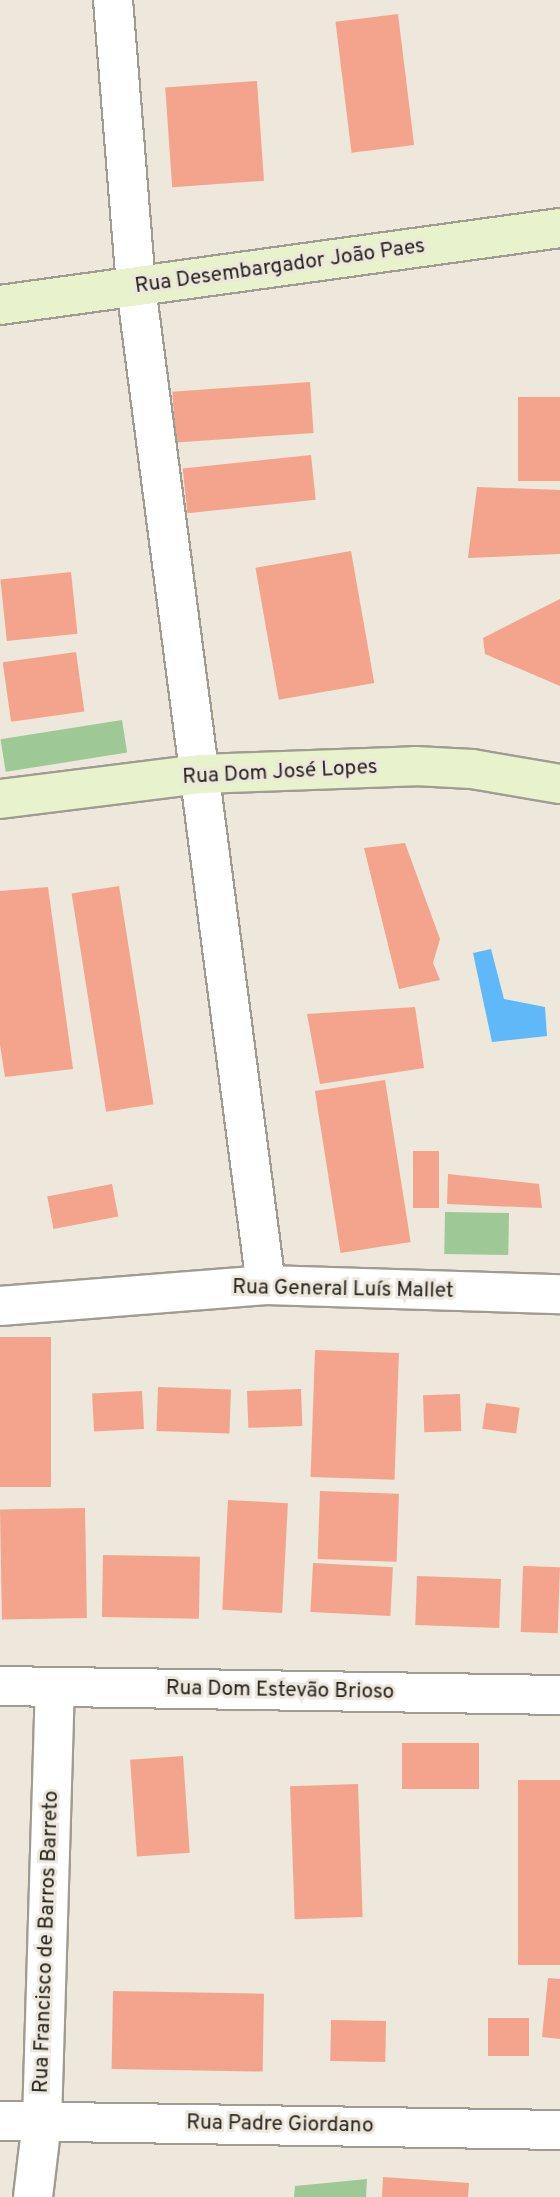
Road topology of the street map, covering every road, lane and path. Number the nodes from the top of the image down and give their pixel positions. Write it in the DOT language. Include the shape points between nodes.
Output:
graph roads {
  1 [pos="113,0"];
  2 [pos="560,228"];
  3 [pos="136,287"];
  4 [pos="0,305"];
  5 [pos="201,775"];
  6 [pos="560,784"];
  7 [pos="0,799"];
  8 [pos="266,1285"];
  9 [pos="560,1294"];
  10 [pos="0,1306"];
  11 [pos="0,1686"];
  12 [pos="55,1687"];
  13 [pos="560,1695"];
  14 [pos="0,2121"];
  15 [pos="42,2121"];
  16 [pos="560,2130"];
  17 [pos="33,2197"];
  1 -- 3 [label="street"];
  2 -- 3 [label="street, Rua Desembargador João Paes"];
  3 -- 4 [label="street, Rua Desembargador João Paes"];
  3 -- 5 [label="street"];
  5 -- 6 [label="street, Rua Dom José Lopes" via="415,766 472,769"];
  5 -- 7 [label="street, Rua Dom José Lopes"];
  5 -- 8 [label="street"];
  8 -- 9 [label="street, Rua General Luís Mallet"];
  8 -- 10 [label="street, Rua General Luís Mallet"];
  11 -- 12 [label="street, Rua Dom Estevão Brioso"];
  12 -- 13 [label="street, Rua Dom Estevão Brioso"];
  12 -- 15 [label="street, Rua Francisco de Barros Barreto"];
  14 -- 15 [label="street, Rua Padre Giordano"];
  15 -- 16 [label="street, Rua Padre Giordano"];
  15 -- 17 [label="street, Rua Francisco de Barros Barreto"];
}
